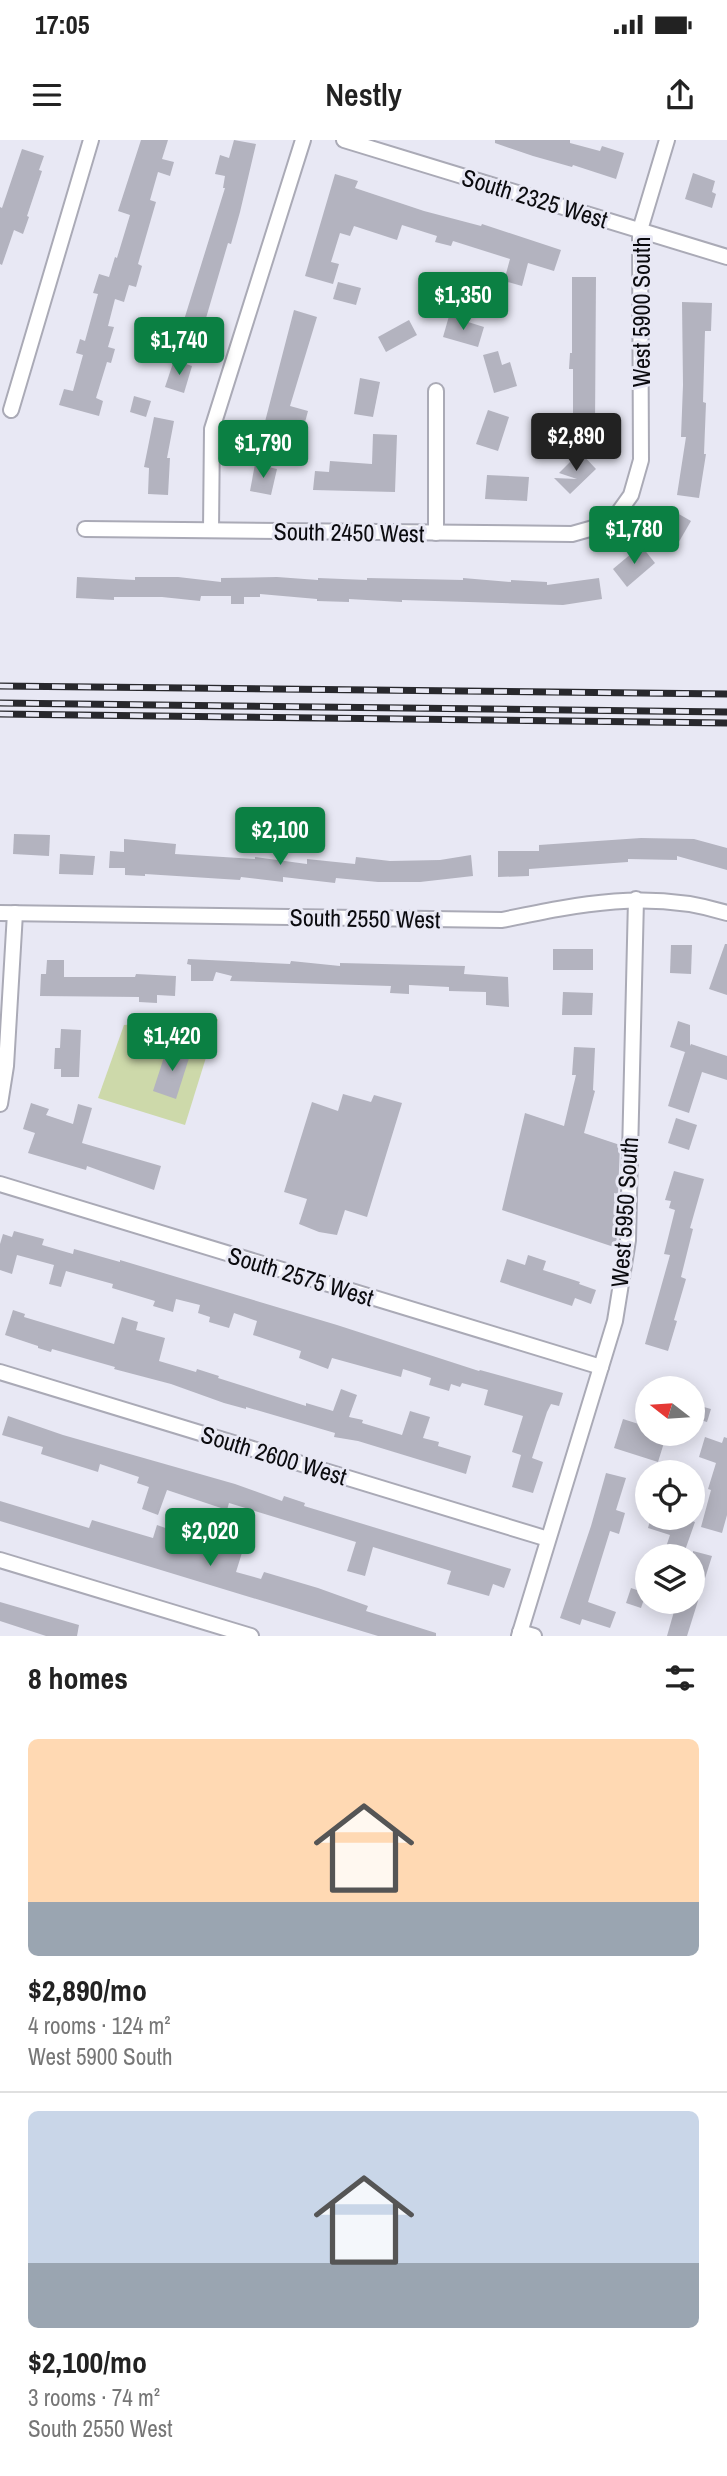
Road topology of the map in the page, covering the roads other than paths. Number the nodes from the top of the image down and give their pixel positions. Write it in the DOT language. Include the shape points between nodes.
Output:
graph roads {
  1 [pos="91,140"];
  2 [pos="303,140"];
  3 [pos="344,140"];
  4 [pos="667,140"];
  5 [pos="640,230"];
  6 [pos="727,257"];
  7 [pos="436,391"];
  8 [pos="11,410"];
  9 [pos="611,523"];
  10 [pos="85,529"];
  11 [pos="211,530"];
  12 [pos="436,533"];
  13 [pos="636,899"];
  14 [pos="7,913"];
  15 [pos="727,913"];
  16 [pos="0,1104"];
  17 [pos="0,1184"];
  18 [pos="601,1367"];
  19 [pos="0,1372"];
  20 [pos="548,1539"];
  21 [pos="0,1560"];
  22 [pos="524,1635"];
  23 [pos="251,1636"];
  1 -- 8 [label="street"];
  2 -- 11 [label="street" via="212,429"];
  3 -- 5 [label="street, South 2325 West"];
  4 -- 5 [label="street, West 5900 South"];
  5 -- 6 [label="street, South 2325 West"];
  5 -- 9 [label="street, West 5900 South" via="641,460 631,495"];
  7 -- 12 [label="street"];
  9 -- 12 [label="street, South 2450 West" via="572,534"];
  10 -- 11 [label="street, South 2450 West"];
  11 -- 12 [label="street, South 2450 West"];
  13 -- 14 [label="street, South 2550 West" via="571,905 502,920"];
  13 -- 15 [label="street, South 2550 West" via="705,906"];
  13 -- 18 [label="street, West 5950 South" via="628,1240 615,1321"];
  14 -- 16 [label="street" via="6,1066"];
  17 -- 18 [label="street, South 2575 West"];
  18 -- 20 [label="street, West 5950 South"];
  19 -- 20 [label="street, South 2600 West"];
  20 -- 22 [label="street, West 5950 South"];
  21 -- 23 [label="street"];
}
